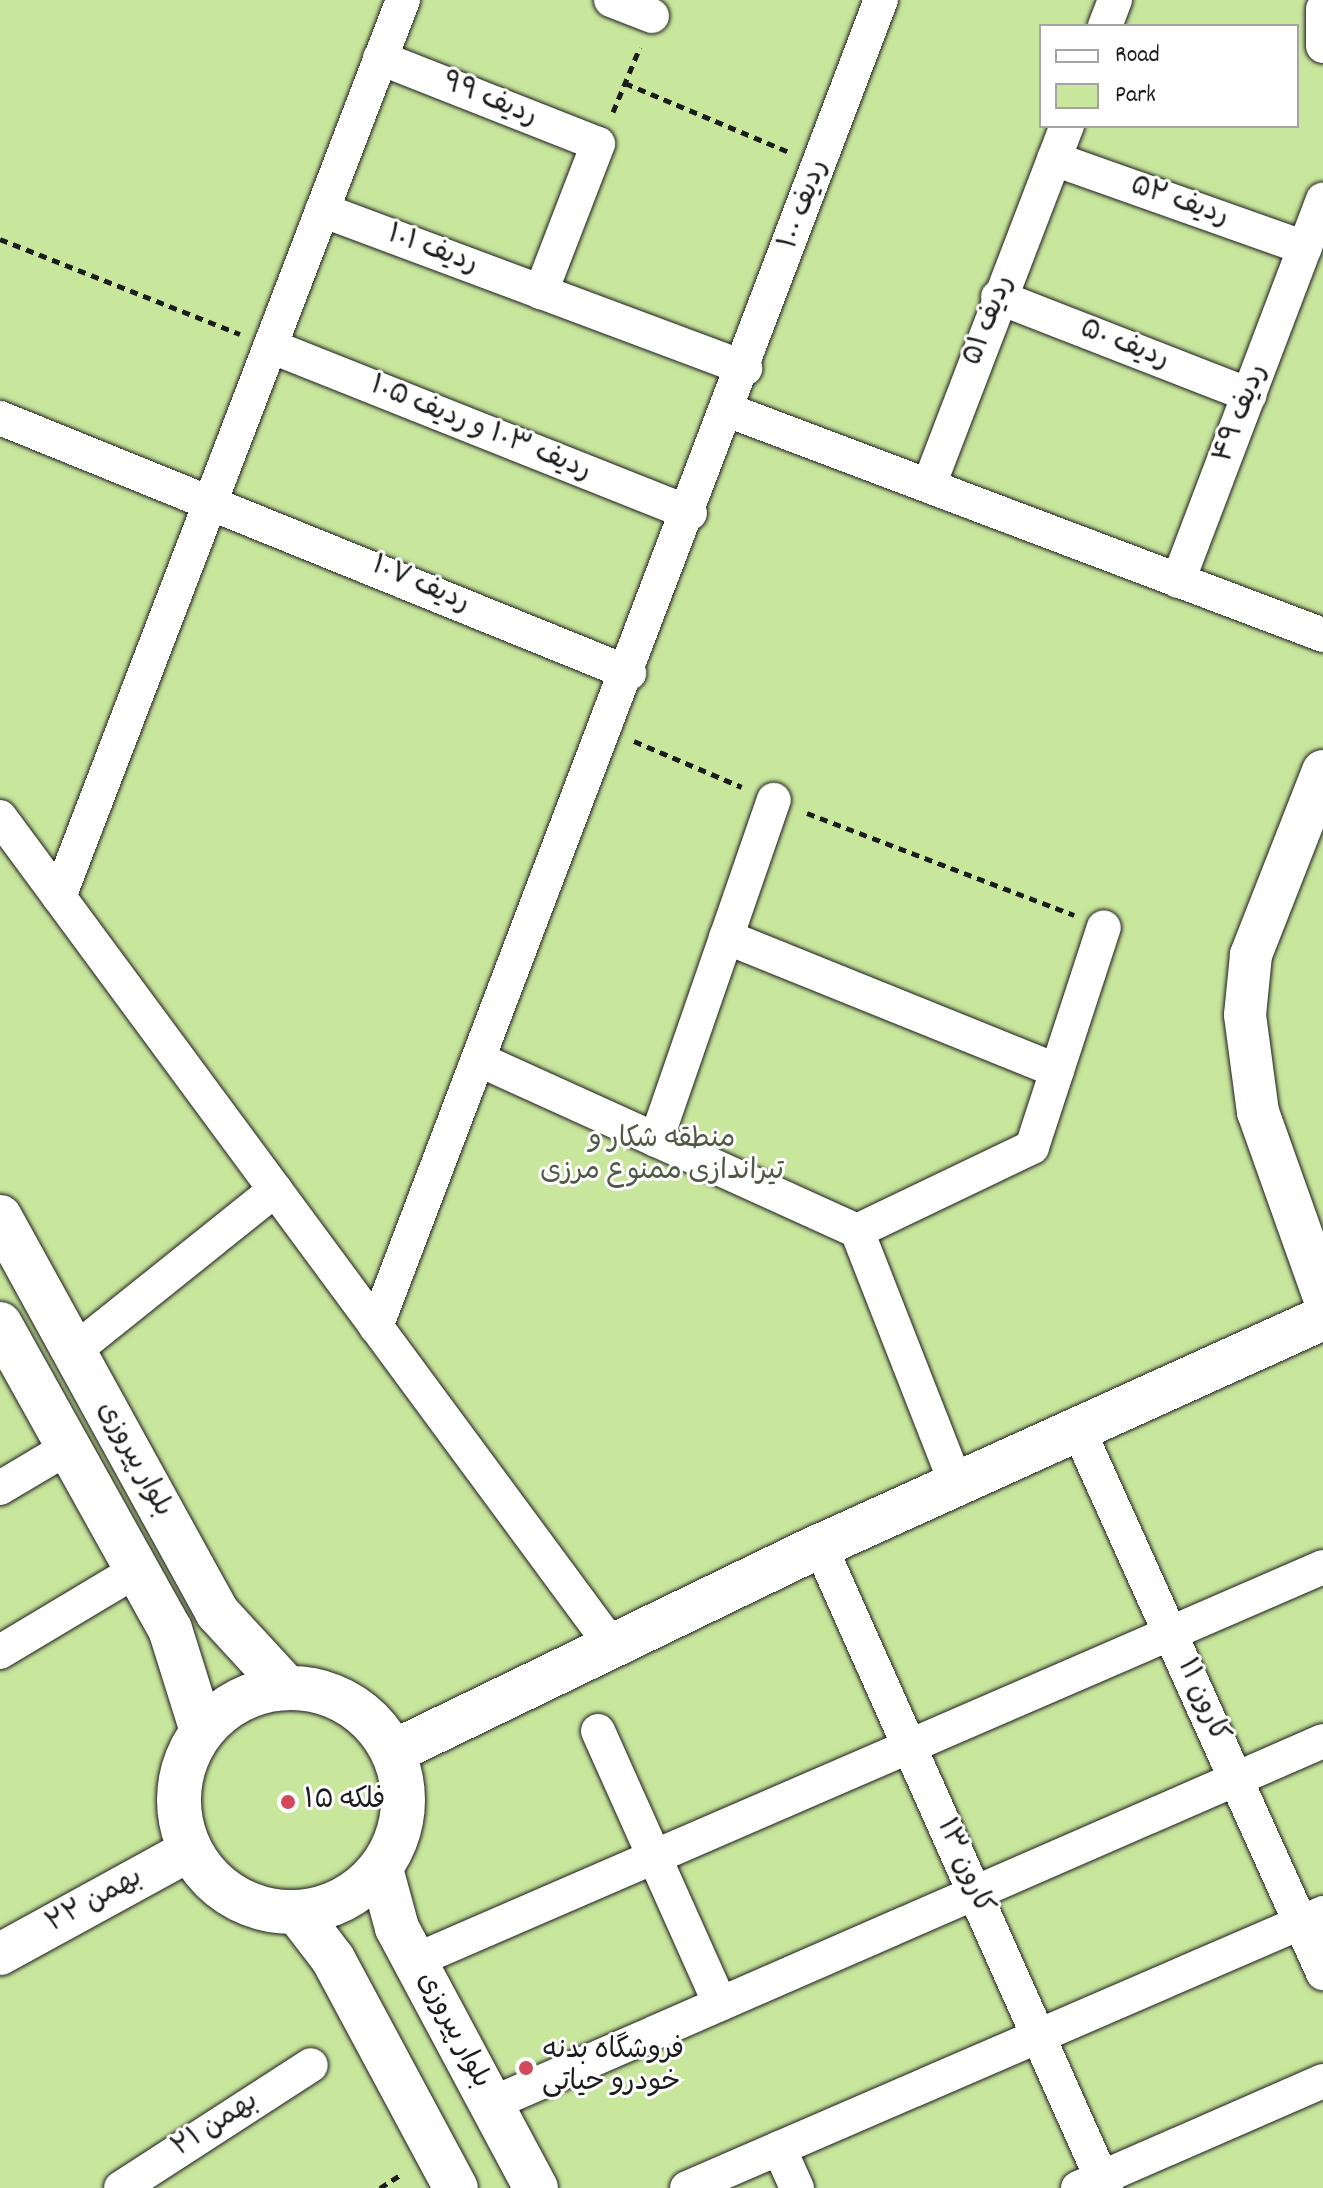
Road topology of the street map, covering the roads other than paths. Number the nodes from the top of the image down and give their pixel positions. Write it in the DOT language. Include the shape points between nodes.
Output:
graph roads {
  1 [pos="403,0"];
  2 [pos="611,0"];
  3 [pos="881,0"];
  4 [pos="1115,0"];
  5 [pos="1323,9"];
  6 [pos="652,16"];
  7 [pos="1106,24"];
  8 [pos="1323,46"];
  9 [pos="380,58"];
  10 [pos="1066,128"];
  11 [pos="1054,159"];
  12 [pos="1323,200"];
  13 [pos="322,210"];
  14 [pos="1305,248"];
  15 [pos="541,292"];
  16 [pos="998,297"];
  17 [pos="270,346"];
  18 [pos="745,368"];
  19 [pos="1250,395"];
  20 [pos="730,411"];
  21 [pos="0,418"];
  22 [pos="929,485"];
  23 [pos="211,500"];
  24 [pos="690,513"];
  25 [pos="1178,581"];
  26 [pos="1323,635"];
  27 [pos="629,673"];
  28 [pos="1323,771"];
  29 [pos="774,800"];
  30 [pos="0,817"];
  31 [pos="59,897"];
  32 [pos="1104,927"];
  33 [pos="726,937"];
  34 [pos="480,1060"];
  35 [pos="1057,1071"];
  36 [pos="656,1140"];
  37 [pos="275,1190"];
  38 [pos="0,1217"];
  39 [pos="857,1231"];
  40 [pos="1323,1295"];
  41 [pos="1323,1318"];
  42 [pos="0,1324"];
  43 [pos="376,1327"];
  44 [pos="74,1351"];
  45 [pos="1078,1429"];
  46 [pos="69,1447"];
  47 [pos="956,1484"];
  48 [pos="0,1488"];
  49 [pos="820,1546"];
  50 [pos="1323,1567"];
  51 [pos="137,1570"];
  52 [pos="1170,1633"];
  53 [pos="612,1646"];
  54 [pos="0,1652"];
  55 [pos="287,1688"];
  56 [pos="202,1731"];
  57 [pos="598,1731"];
  58 [pos="1323,1741"];
  59 [pos="909,1746"];
  60 [pos="393,1752"];
  61 [pos="1236,1779"];
  62 [pos="190,1850"];
  63 [pos="654,1857"];
  64 [pos="381,1869"];
  65 [pos="975,1893"];
  66 [pos="297,1912"];
  67 [pos="1312,1918"];
  68 [pos="0,1954"];
  69 [pos="414,1961"];
  70 [pos="1323,1973"];
  71 [pos="720,2004"];
  72 [pos="1038,2036"];
  73 [pos="311,2065"];
  74 [pos="1323,2081"];
  75 [pos="491,2104"];
  76 [pos="779,2148"];
  77 [pos="1095,2185"];
  78 [pos="121,2188"];
  79 [pos="456,2188"];
  80 [pos="536,2188"];
  81 [pos="687,2188"];
  82 [pos="797,2188"];
  1 -- 9 [label="street"];
  2 -- 6 [label="street"];
  3 -- 18 [label="street, ردیف ۱۰۰"];
  4 -- 7 [label="street"];
  5 -- 8 [label="street"];
  9 -- 13 [label="street"];
  9 -- 15 [label="street, ردیف ۹۹" via="598,144"];
  10 -- 11 [label="street, ردیف ۵۱"];
  11 -- 14 [label="street, ردیف ۵۲"];
  11 -- 16 [label="street, ردیف ۵۱"];
  12 -- 14 [label="street, ردیف ۴۹"];
  13 -- 15 [label="street, ردیف ۱۰۱"];
  13 -- 17 [label="street"];
  14 -- 19 [label="street, ردیف ۴۹"];
  15 -- 18 [label="street, ردیف ۱۰۱"];
  16 -- 19 [label="street, ردیف ۵۰"];
  16 -- 22 [label="street, ردیف ۵۱"];
  17 -- 23 [label="street"];
  17 -- 24 [label="street, ردیف ۱۰۳ و ردیف ۱۰۵"];
  18 -- 20 [label="street, ردیف ۱۰۰"];
  19 -- 25 [label="street, ردیف ۴۹"];
  20 -- 22 [label="street"];
  20 -- 24 [label="street, ردیف ۱۰۰"];
  21 -- 23 [label="street, ردیف ۱۰۷"];
  22 -- 25 [label="street"];
  23 -- 27 [label="street, ردیف ۱۰۷"];
  23 -- 31 [label="street"];
  24 -- 27 [label="street, ردیف ۱۰۰"];
  25 -- 26 [label="street"];
  27 -- 34 [label="street, ردیف ۱۰۰"];
  28 -- 40 [label="street" via="1251,955 1245,1058"];
  29 -- 33 [label="street"];
  30 -- 31 [label="street"];
  31 -- 37 [label="street"];
  32 -- 35 [label="street"];
  33 -- 35 [label="street"];
  33 -- 36 [label="street"];
  34 -- 36 [label="street"];
  34 -- 43 [label="street, ردیف ۱۰۰"];
  35 -- 39 [label="street" via="1032,1147"];
  36 -- 39 [label="street"];
  37 -- 43 [label="street"];
  37 -- 44 [label="street"];
  38 -- 44 [label="main road, بلوار پیروزی"];
  39 -- 47 [label="street"];
  41 -- 45 [label="main road"];
  42 -- 46 [label="main road, بلوار پیروزی"];
  43 -- 53 [label="street"];
  44 -- 55 [label="main road, بلوار پیروزی" via="217,1612"];
  45 -- 47 [label="main road"];
  45 -- 52 [label="street, کارون ۱۱"];
  46 -- 48 [label="street"];
  46 -- 51 [label="main road, بلوار پیروزی"];
  47 -- 49 [label="main road"];
  49 -- 53 [label="main road"];
  49 -- 59 [label="street, کارون ۱۳"];
  50 -- 52 [label="street"];
  51 -- 54 [label="street"];
  51 -- 56 [label="main road, بلوار پیروزی" via="170,1629"];
  52 -- 59 [label="street"];
  52 -- 61 [label="street, کارون ۱۱"];
  53 -- 60 [label="main road"];
  55 -- 56 [label="main road" via="240,1700"];
  55 -- 60 [label="main road" via="349,1705"];
  56 -- 62 [label="main road" via="179,1788"];
  57 -- 63 [label="street"];
  58 -- 61 [label="street"];
  59 -- 63 [label="street"];
  59 -- 65 [label="street, کارون ۱۳"];
  60 -- 64 [label="main road" via="403,1812"];
  61 -- 65 [label="street"];
  61 -- 67 [label="street, کارون ۱۱"];
  62 -- 66 [label="main road" via="234,1897"];
  62 -- 68 [label="street, بهمن ۲۲"];
  63 -- 69 [label="street"];
  63 -- 71 [label="street"];
  64 -- 66 [label="main road" via="344,1899"];
  64 -- 69 [label="main road, بلوار پیروزی"];
  65 -- 71 [label="street"];
  65 -- 72 [label="street, کارون ۱۳"];
  66 -- 79 [label="main road" via="333,1959"];
  67 -- 70 [label="street, کارون ۱۱"];
  67 -- 72 [label="street"];
  69 -- 75 [label="main road, بلوار پیروزی"];
  71 -- 75 [label="street"];
  72 -- 76 [label="street"];
  72 -- 77 [label="street, کارون ۱۳"];
  73 -- 78 [label="street, بهمن ۲۱"];
  74 -- 77 [label="street"];
  75 -- 80 [label="main road, بلوار پیروزی"];
  76 -- 81 [label="street"];
  76 -- 82 [label="street"];
}
